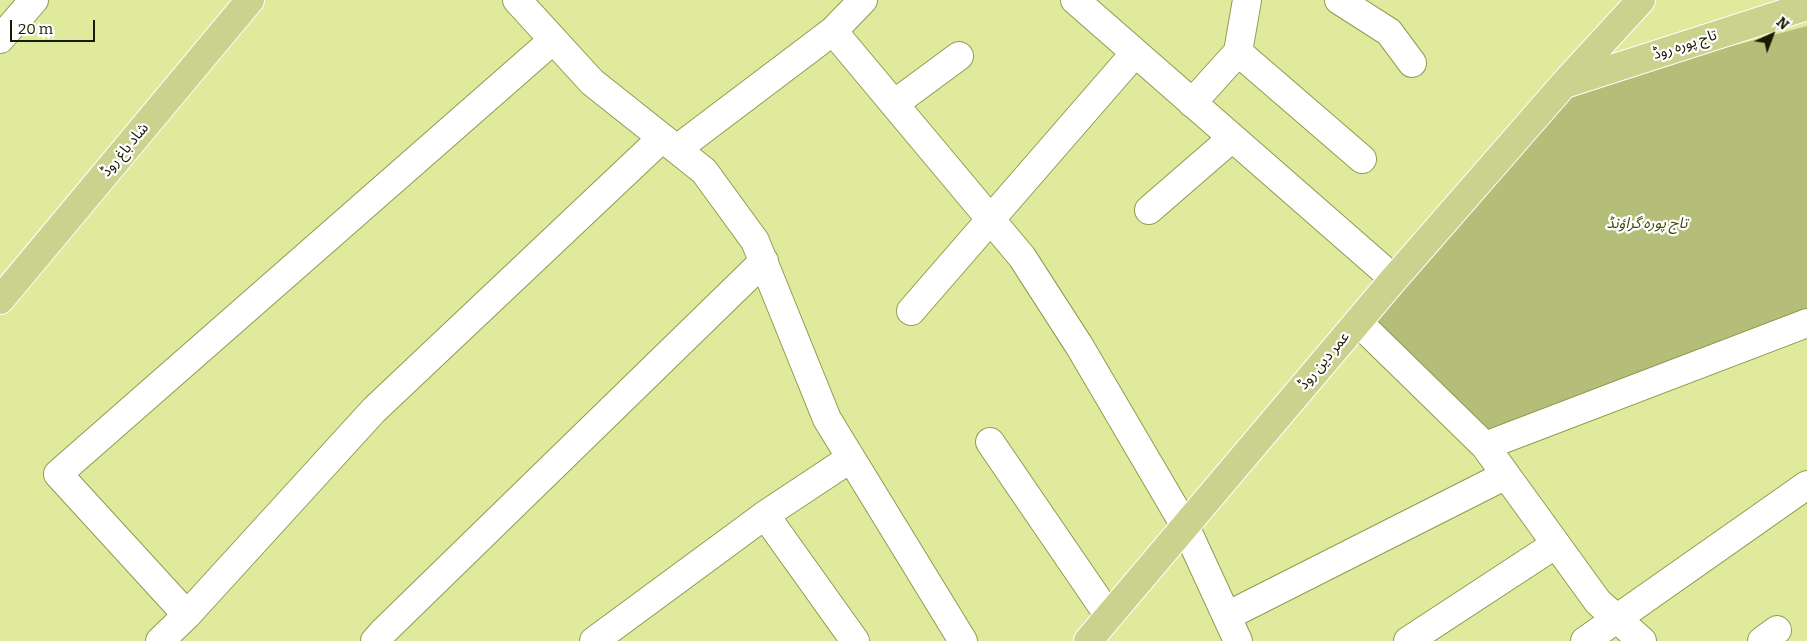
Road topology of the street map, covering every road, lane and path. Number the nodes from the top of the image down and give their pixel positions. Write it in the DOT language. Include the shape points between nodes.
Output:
graph roads {
  1 [pos="34,0"];
  2 [pos="250,0"];
  3 [pos="516,0"];
  4 [pos="863,0"];
  5 [pos="1075,0"];
  6 [pos="1247,0"];
  7 [pos="1339,0"];
  8 [pos="1640,0"];
  9 [pos="1807,6"];
  10 [pos="833,31"];
  11 [pos="0,39"];
  12 [pos="553,40"];
  13 [pos="1238,52"];
  14 [pos="1135,53"];
  15 [pos="959,56"];
  16 [pos="1412,63"];
  17 [pos="1564,84"];
  18 [pos="1192,103"];
  19 [pos="894,104"];
  20 [pos="1232,138"];
  21 [pos="670,144"];
  22 [pos="1362,159"];
  23 [pos="1149,210"];
  24 [pos="991,220"];
  25 [pos="764,261"];
  26 [pos="1394,279"];
  27 [pos="0,300"];
  28 [pos="911,311"];
  29 [pos="1358,322"];
  30 [pos="1807,323"];
  31 [pos="990,442"];
  32 [pos="1486,446"];
  33 [pos="851,458"];
  34 [pos="1506,474"];
  35 [pos="1807,485"];
  36 [pos="765,515"];
  37 [pos="1185,526"];
  38 [pos="1556,544"];
  39 [pos="187,615"];
  40 [pos="1109,616"];
  41 [pos="1227,616"];
  42 [pos="1617,619"];
  43 [pos="160,641"];
  44 [pos="375,641"];
  45 [pos="594,641"];
  46 [pos="856,641"];
  47 [pos="963,641"];
  48 [pos="1088,641"];
  49 [pos="1238,641"];
  50 [pos="1408,641"];
  51 [pos="1585,641"];
  52 [pos="1642,641"];
  1 -- 11 [label="street"];
  2 -- 27 [label="main road, شاد باغ روڈ"];
  3 -- 12 [label="street"];
  4 -- 10 [label="street"];
  5 -- 14 [label="street"];
  6 -- 13 [label="street"];
  7 -- 16 [label="street" via="1389,32"];
  8 -- 17 [label="main road, عمر دین روڈ"];
  9 -- 17 [label="main road, تاج پورہ روڈ"];
  10 -- 19 [label="street"];
  10 -- 21 [label="street"];
  12 -- 21 [label="street" via="592,82"];
  12 -- 39 [label="street" via="58,474"];
  13 -- 18 [label="street"];
  13 -- 22 [label="street"];
  14 -- 18 [label="street"];
  14 -- 24 [label="street"];
  15 -- 19 [label="street"];
  17 -- 26 [label="main road, عمر دین روڈ"];
  18 -- 20 [label="street"];
  19 -- 24 [label="street"];
  20 -- 23 [label="street"];
  20 -- 26 [label="street"];
  21 -- 25 [label="street" via="704,171 756,241"];
  21 -- 39 [label="street" via="374,410"];
  24 -- 28 [label="street"];
  24 -- 37 [label="street" via="1022,257 1080,346"];
  25 -- 33 [label="street" via="827,420"];
  25 -- 44 [label="street"];
  26 -- 29 [label="main road, عمر دین روڈ"];
  29 -- 32 [label="street"];
  29 -- 37 [label="main road, عمر دین روڈ"];
  30 -- 32 [label="street"];
  31 -- 40 [label="street"];
  32 -- 34 [label="street"];
  33 -- 36 [label="street"];
  33 -- 47 [label="street"];
  34 -- 38 [label="street"];
  34 -- 41 [label="street"];
  35 -- 42 [label="street"];
  36 -- 45 [label="street"];
  36 -- 46 [label="street"];
  37 -- 40 [label="main road, عمر دین روڈ"];
  37 -- 41 [label="street"];
  38 -- 42 [label="street" via="1598,602"];
  38 -- 50 [label="street"];
  39 -- 43 [label="street"];
  40 -- 48 [label="main road, عمر دین روڈ"];
  41 -- 49 [label="street"];
  42 -- 51 [label="street"];
  42 -- 52 [label="street"];
}
